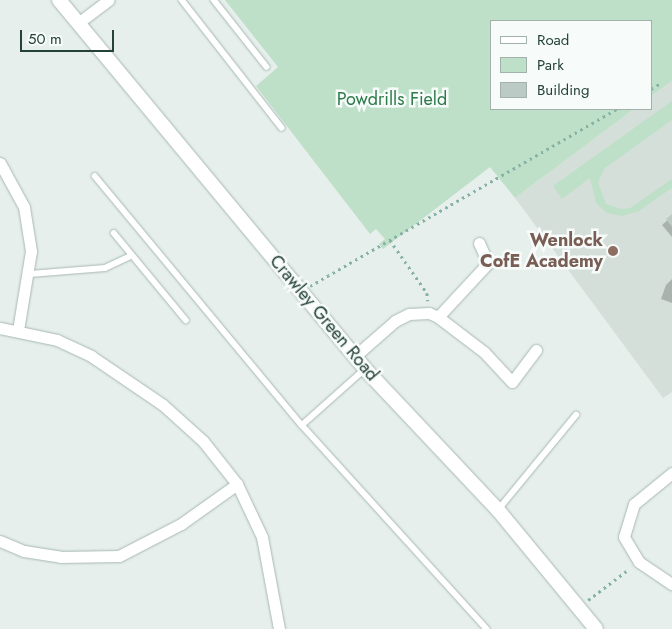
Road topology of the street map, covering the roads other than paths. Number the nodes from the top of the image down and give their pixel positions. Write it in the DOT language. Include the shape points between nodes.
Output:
graph roads {
  1 [pos="59,0"];
  2 [pos="108,0"];
  3 [pos="182,0"];
  4 [pos="214,0"];
  5 [pos="78,23"];
  6 [pos="267,67"];
  7 [pos="282,128"];
  8 [pos="0,163"];
  9 [pos="95,176"];
  10 [pos="114,233"];
  11 [pos="479,243"];
  12 [pos="131,256"];
  13 [pos="30,274"];
  14 [pos="433,315"];
  15 [pos="186,320"];
  16 [pos="0,328"];
  17 [pos="18,330"];
  18 [pos="536,350"];
  19 [pos="355,356"];
  20 [pos="365,369"];
  21 [pos="576,415"];
  22 [pos="302,425"];
  23 [pos="672,473"];
  24 [pos="237,484"];
  25 [pos="498,510"];
  26 [pos="0,541"];
  27 [pos="672,584"];
  28 [pos="279,629"];
  29 [pos="487,629"];
  30 [pos="596,629"];
  1 -- 5 [label="street, Crawley Green Road"];
  2 -- 5 [label="street"];
  3 -- 7 [label="lane"];
  4 -- 6 [label="lane"];
  5 -- 19 [label="street, Crawley Green Road"];
  8 -- 13 [label="street" via="24,207 31,251"];
  9 -- 22 [label="lane"];
  10 -- 12 [label="lane"];
  11 -- 14 [label="street" via="488,263"];
  12 -- 13 [label="lane" via="105,268"];
  12 -- 15 [label="lane"];
  13 -- 17 [label="street"];
  14 -- 18 [label="street" via="484,352 512,382"];
  14 -- 19 [label="street" via="408,314 395,321"];
  16 -- 17 [label="street"];
  17 -- 24 [label="street" via="57,340 91,356 156,400 202,441"];
  19 -- 20 [label="street, Crawley Green Road"];
  20 -- 22 [label="lane"];
  20 -- 25 [label="street, Crawley Green Road"];
  21 -- 25 [label="lane"];
  22 -- 29 [label="lane"];
  23 -- 27 [label="street" via="634,504 624,537 639,562"];
  24 -- 26 [label="street" via="181,524 119,556 61,557 24,550"];
  24 -- 28 [label="street" via="262,537"];
  25 -- 30 [label="street, Crawley Green Road"];
}
